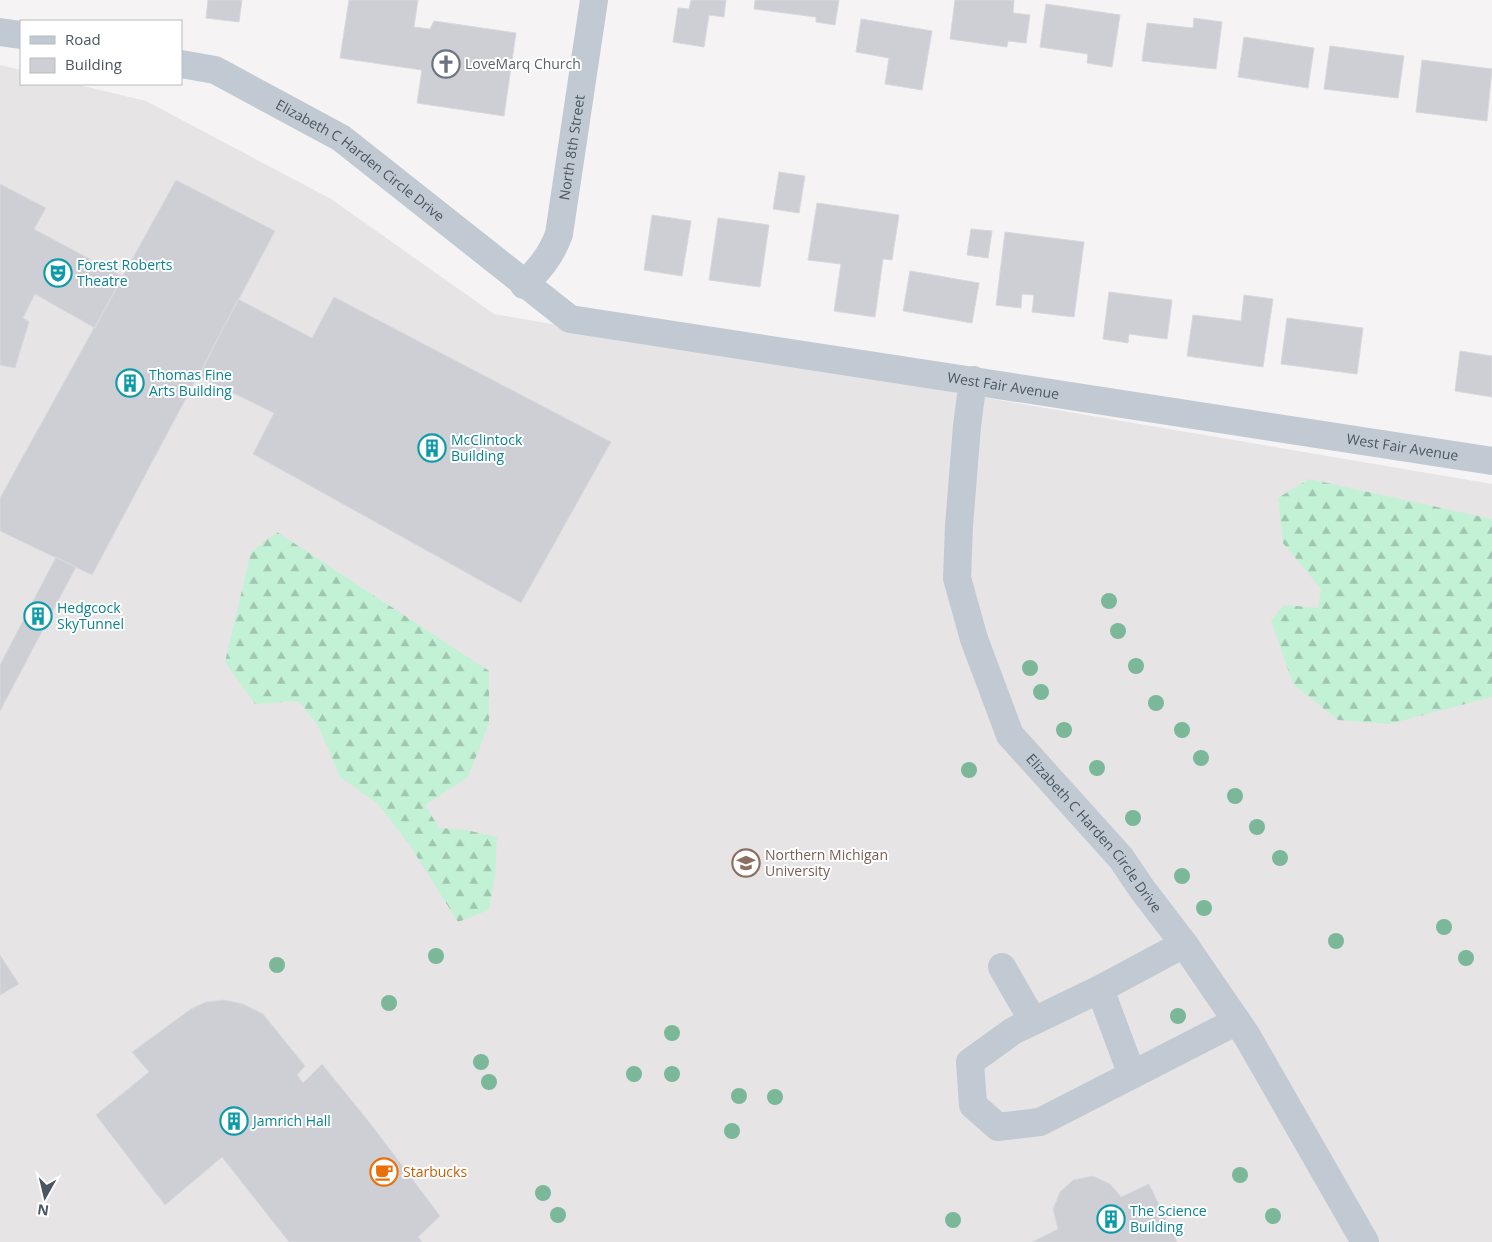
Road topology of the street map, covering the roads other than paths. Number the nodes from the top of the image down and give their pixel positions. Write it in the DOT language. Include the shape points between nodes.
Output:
graph roads {
  1 [pos="594,0"];
  2 [pos="0,32"];
  3 [pos="20,36"];
  4 [pos="182,64"];
  5 [pos="524,285"];
  6 [pos="973,380"];
  7 [pos="1492,461"];
  8 [pos="1184,944"];
  9 [pos="1002,967"];
  10 [pos="1100,989"];
  11 [pos="1033,1021"];
  12 [pos="1237,1022"];
  13 [pos="1132,1075"];
  14 [pos="1365,1242"];
  1 -- 5 [label="street, North 8th Street" via="559,234 545,262"];
  2 -- 3 [label="street"];
  4 -- 5 [label="street, Elizabeth C Harden Circle Drive" via="215,70 341,138"];
  5 -- 6 [label="street, West Fair Avenue" via="570,319"];
  6 -- 7 [label="street, West Fair Avenue"];
  6 -- 8 [label="street, Elizabeth C Harden Circle Drive" via="966,435 957,578 974,640 1010,734 1121,858"];
  8 -- 10 [label="street"];
  8 -- 12 [label="street, Elizabeth C Harden Circle Drive"];
  9 -- 11 [label="street"];
  10 -- 11 [label="street"];
  10 -- 13 [label="street"];
  11 -- 13 [label="street" via="1013,1031 970,1062 973,1105 998,1126 1040,1122"];
  12 -- 13 [label="street"];
  12 -- 14 [label="street, Elizabeth C Harden Circle Drive"];
}
